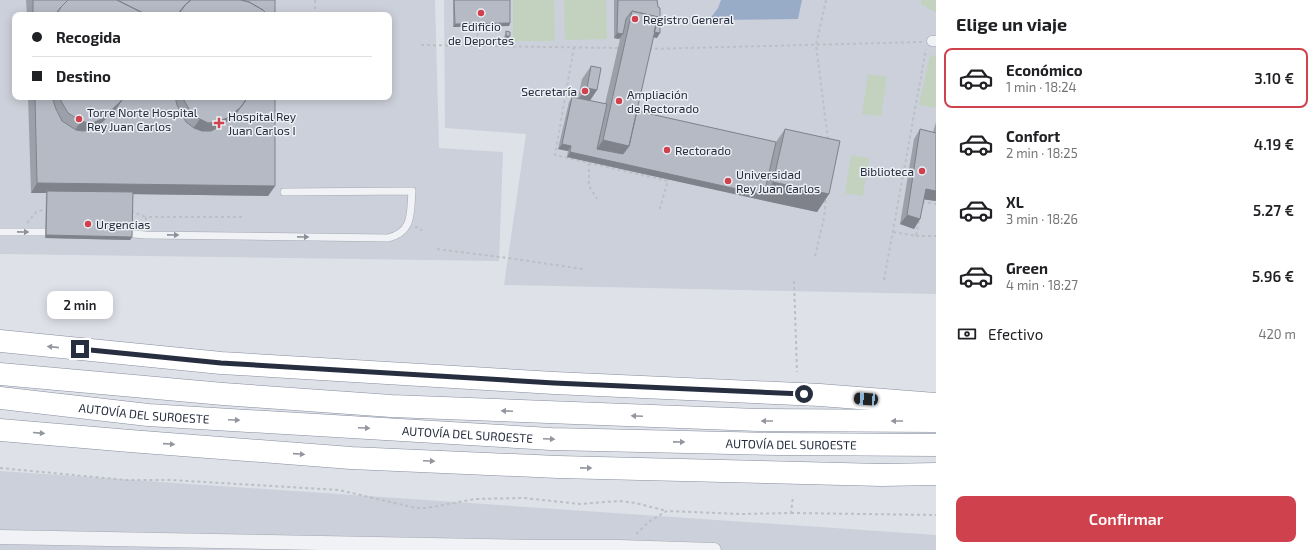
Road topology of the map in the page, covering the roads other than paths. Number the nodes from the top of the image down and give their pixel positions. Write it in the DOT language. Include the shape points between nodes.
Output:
graph roads {
  1 [pos="284,192"];
  2 [pos="0,232"];
  3 [pos="47,232"];
  4 [pos="134,234"];
  5 [pos="0,341"];
  6 [pos="0,374"];
  7 [pos="936,389"];
  8 [pos="693,390"];
  9 [pos="0,398"];
  10 [pos="936,404"];
  11 [pos="0,413"];
  12 [pos="148,415"];
  13 [pos="936,421"];
  14 [pos="0,430"];
  15 [pos="936,445"];
  16 [pos="936,474"];
  17 [pos="0,538"];
  18 [pos="533,549"];
  19 [pos="714,550"];
  4 -- 1 [label="lane, one-way" via="388,238 400,234 408,225 412,191"];
  2 -- 3 [label="lane, one-way"];
  8 -- 5 [label="highway, one-way" via="221,363"];
  13 -- 6 [label="highway, AUTOVÍA DEL SUROESTE, one-way" via="758,420 398,406 223,394"];
  7 -- 8 [label="highway" via="786,386"];
  8 -- 10 [label="highway" via="820,395"];
  9 -- 12 [label="highway, AUTOVÍA DEL SUROESTE"];
  11 -- 12 [label="highway"];
  12 -- 15 [label="highway, AUTOVÍA DEL SUROESTE, one-way" via="551,439"];
  14 -- 16 [label="highway, one-way" via="359,458 558,467"];
  17 -- 18 [label="street"];
  18 -- 19 [label="street" via="619,547"];
}
